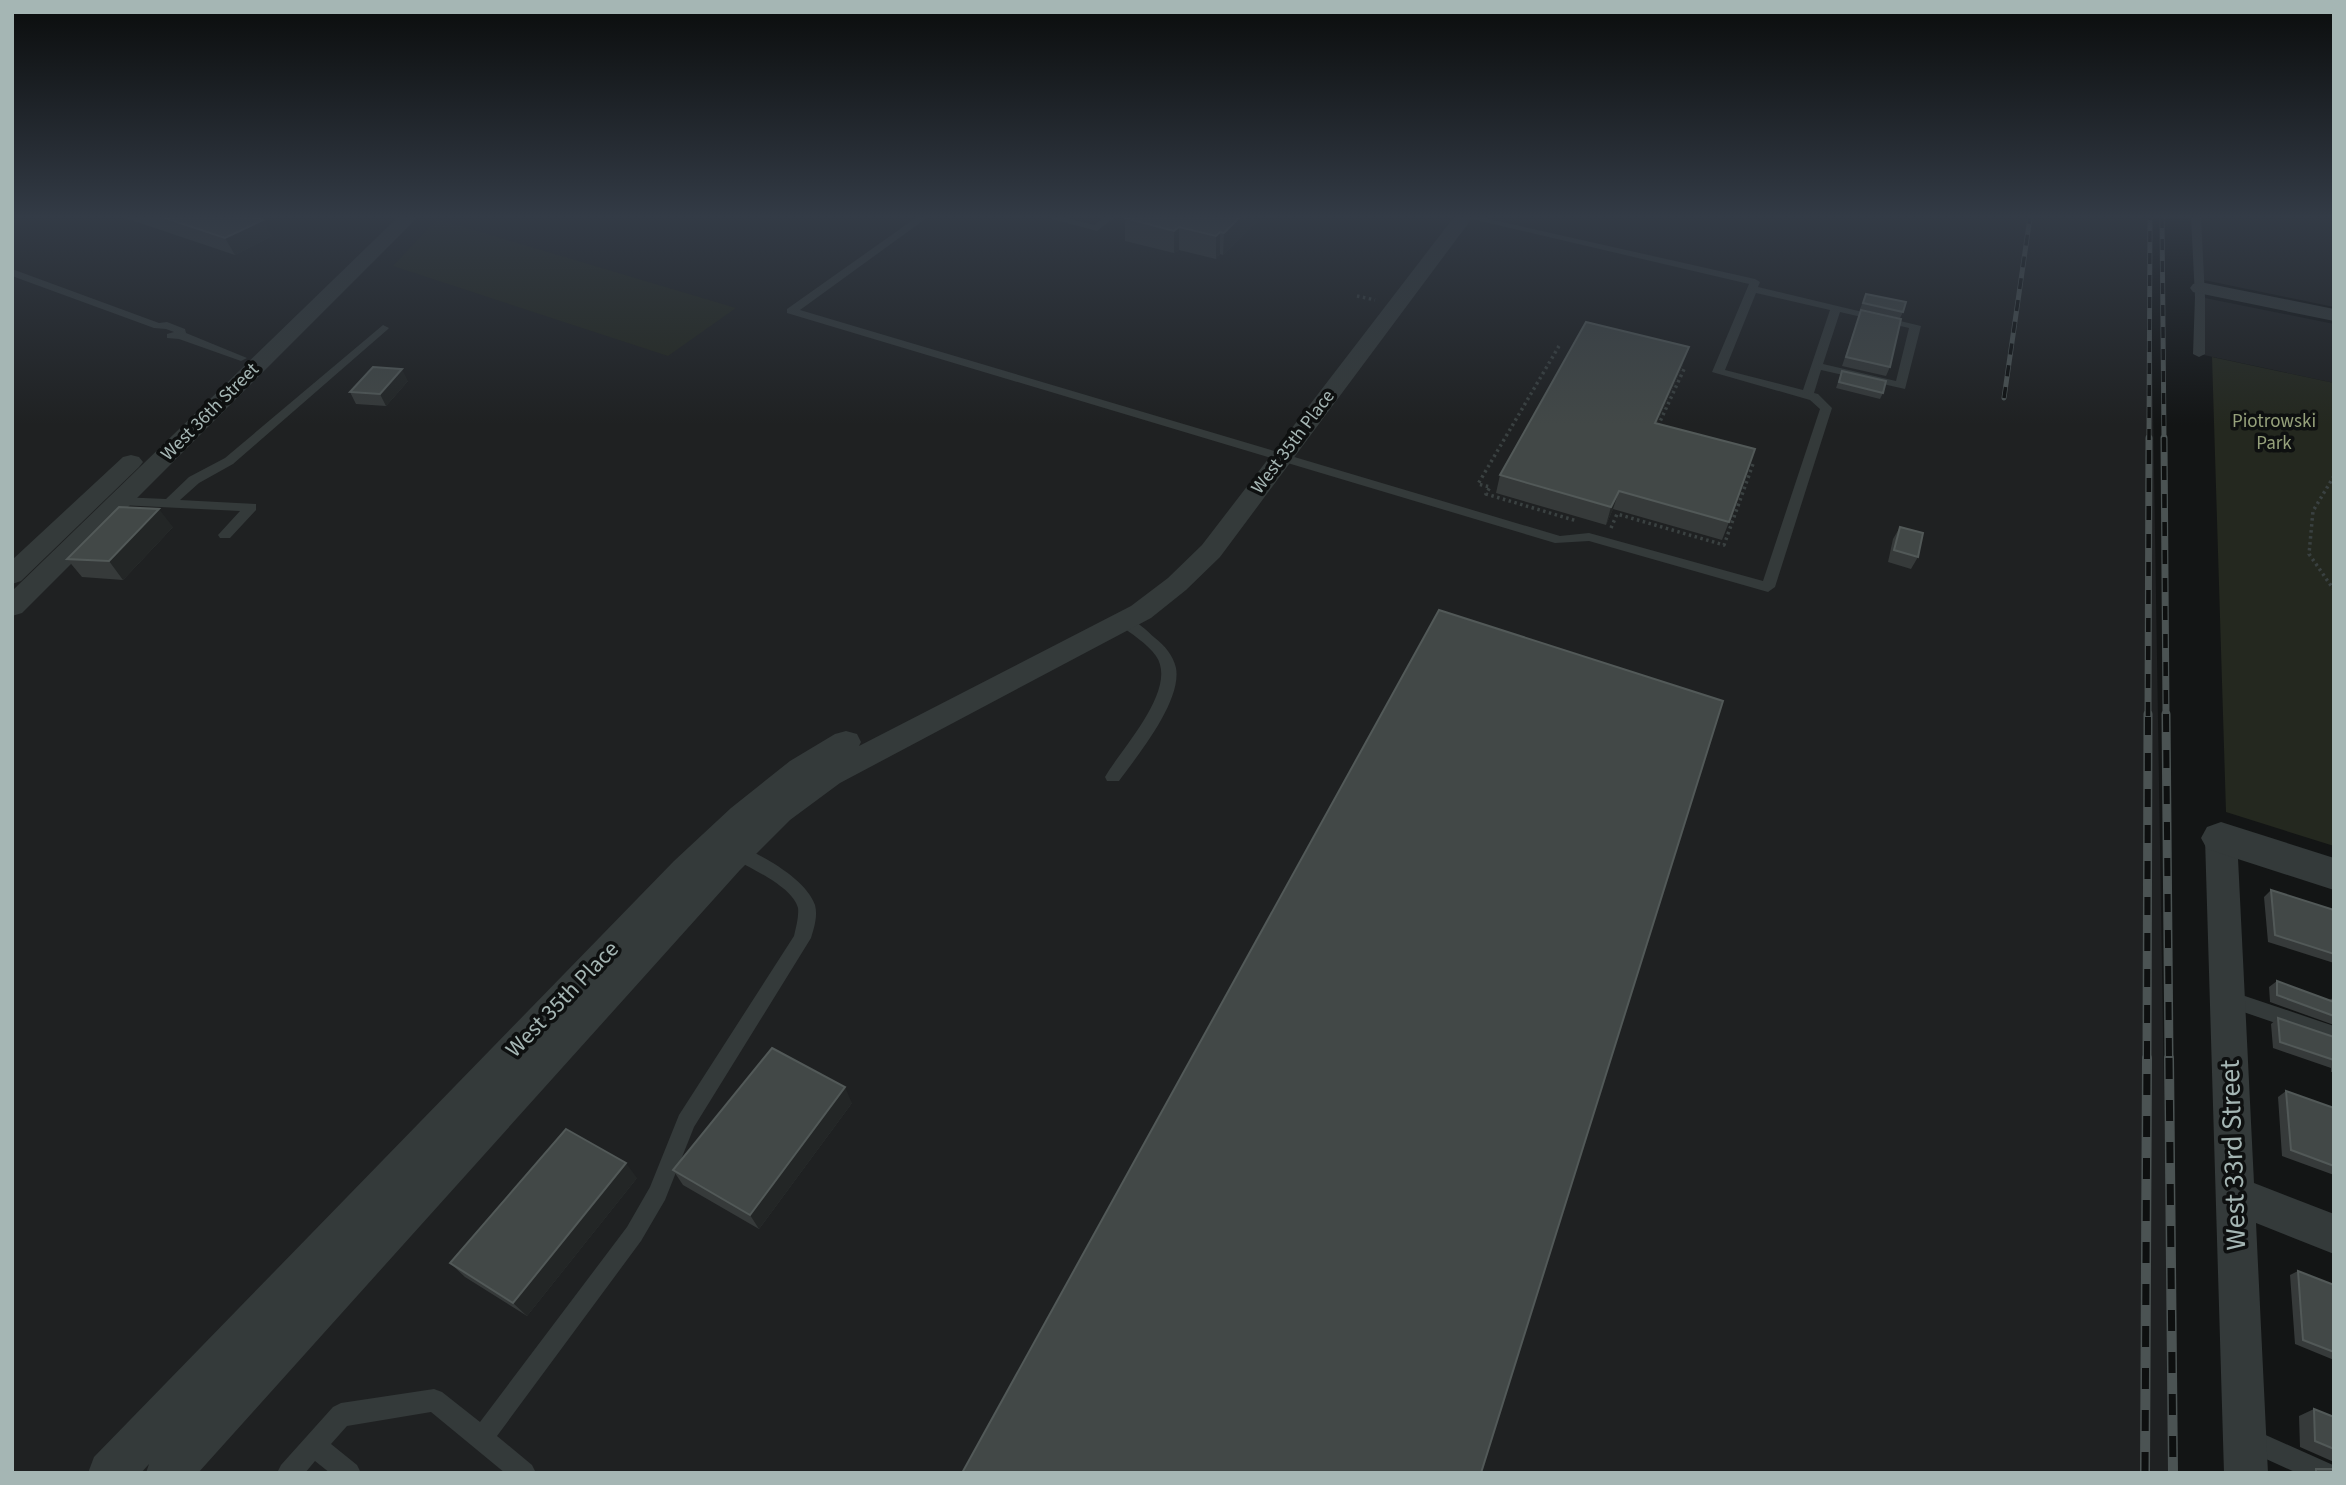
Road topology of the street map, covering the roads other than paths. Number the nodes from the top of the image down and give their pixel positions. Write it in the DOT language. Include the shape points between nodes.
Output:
graph roads {
  1 [pos="51,286"];
  2 [pos="316,286"];
  3 [pos="338,286"];
  4 [pos="827,286"];
  5 [pos="1413,286"];
  6 [pos="2200,288"];
  7 [pos="1752,289"];
  8 [pos="1836,308"];
  9 [pos="2334,315"];
  10 [pos="383,328"];
  11 [pos="2199,354"];
  12 [pos="241,358"];
  13 [pos="1817,366"];
  14 [pos="1807,395"];
  15 [pos="1281,458"];
  16 [pos="120,501"];
  17 [pos="169,503"];
  18 [pos="225,535"];
  19 [pos="12,575"];
  20 [pos="12,607"];
  21 [pos="1109,630"];
  22 [pos="1113,777"];
  23 [pos="2221,838"];
  24 [pos="738,853"];
  25 [pos="2334,874"];
  26 [pos="2227,998"];
  27 [pos="2334,1035"];
  28 [pos="2235,1195"];
  29 [pos="2334,1234"];
  30 [pos="482,1438"];
  31 [pos="314,1445"];
  32 [pos="2245,1455"];
  33 [pos="110,1473"];
  34 [pos="167,1473"];
  35 [pos="289,1473"];
  36 [pos="349,1473"];
  37 [pos="524,1473"];
  38 [pos="2325,1473"];
  1 -- 12 [label="lane" via="158,326 156,331"];
  2 -- 12 [label="street, West 36th Street"];
  3 -- 16 [label="street, West 36th Street"];
  4 -- 15 [label="lane" via="791,312"];
  5 -- 15 [label="street, West 35th Place"];
  6 -- 9 [label="street"];
  6 -- 11 [label="lane"];
  7 -- 8 [label="lane"];
  7 -- 14 [label="lane" via="1718,372"];
  8 -- 13 [label="lane"];
  8 -- 13 [label="lane" via="1915,326 1900,386"];
  10 -- 17 [label="lane" via="229,461 194,480"];
  12 -- 19 [label="street, West 36th Street"];
  13 -- 14 [label="lane"];
  14 -- 15 [label="lane" via="1826,408 1768,587 1589,537 1560,540"];
  15 -- 21 [label="street, West 35th Place" via="1211,551 1177,584"];
  16 -- 17 [label="lane"];
  16 -- 20 [label="street, West 36th Street"];
  17 -- 18 [label="lane" via="251,508"];
  21 -- 22 [label="lane" via="1165,658 1170,674 1154,717"];
  21 -- 24 [label="street, West 35th Place" via="829,775 779,811"];
  21 -- 33 [label="street, West 35th Place" via="844,743 791,774 744,812"];
  23 -- 25 [label="street"];
  23 -- 26 [label="street, West 33rd Street"];
  24 -- 30 [label="lane" via="795,888 806,902 802,938 686,1122 657,1194 634,1234"];
  24 -- 34 [label="street, West 35th Place"];
  26 -- 27 [label="lane"];
  26 -- 28 [label="street, West 33rd Street"];
  28 -- 29 [label="street"];
  28 -- 32 [label="street, West 33rd Street"];
  30 -- 31 [label="lane" via="434,1400 341,1415"];
  30 -- 37 [label="lane"];
  31 -- 35 [label="lane"];
  31 -- 36 [label="lane"];
  32 -- 38 [label="lane"];
}
